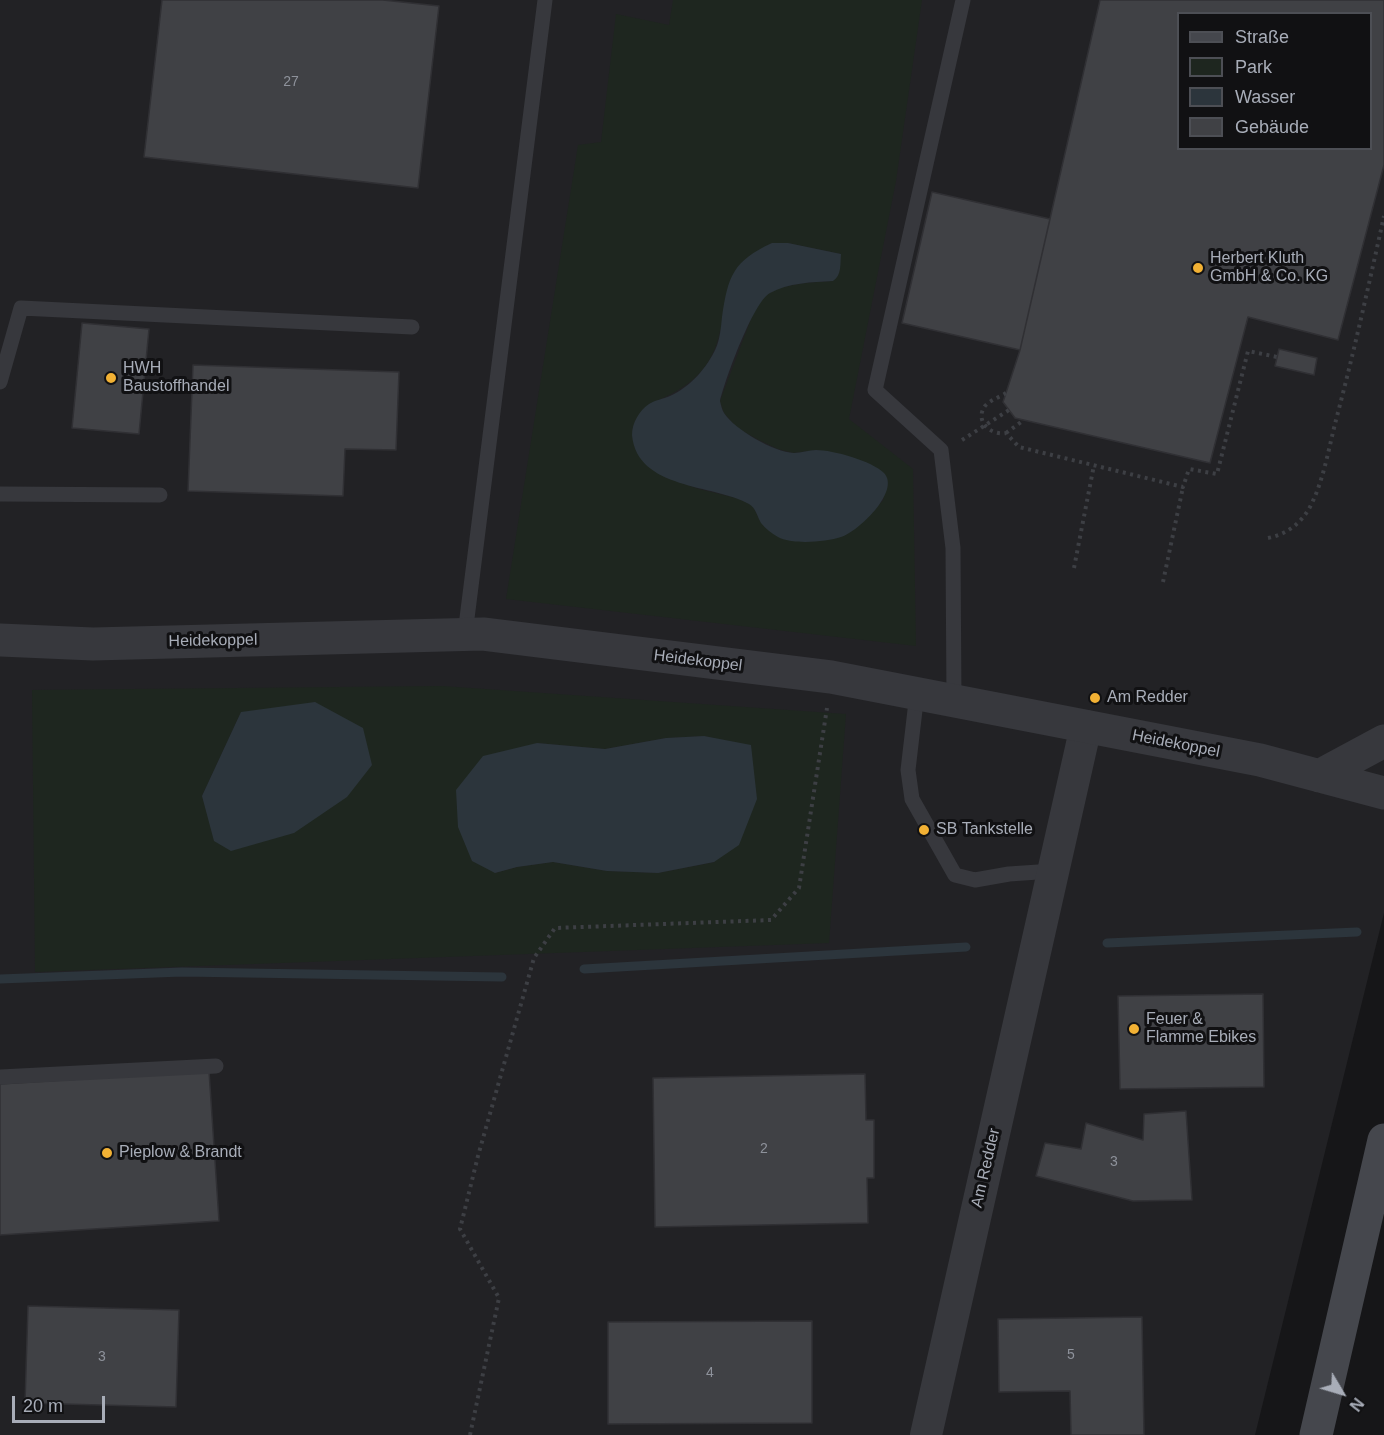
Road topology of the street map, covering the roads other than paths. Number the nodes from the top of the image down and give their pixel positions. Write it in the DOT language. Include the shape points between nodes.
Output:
graph roads {
  1 [pos="545,0"];
  2 [pos="963,0"];
  3 [pos="412,327"];
  4 [pos="0,382"];
  5 [pos="0,494"];
  6 [pos="160,495"];
  7 [pos="465,634"];
  8 [pos="0,640"];
  9 [pos="916,693"];
  10 [pos="954,701"];
  11 [pos="1086,726"];
  12 [pos="1384,741"];
  13 [pos="1319,776"];
  14 [pos="1384,793"];
  15 [pos="1053,871"];
  16 [pos="216,1066"];
  17 [pos="0,1077"];
  18 [pos="1384,1140"];
  19 [pos="926,1435"];
  20 [pos="1316,1435"];
  1 -- 7 [label="lane"];
  2 -- 10 [label="lane" via="875,390 941,450 952,548"];
  3 -- 4 [label="lane" via="21,308"];
  5 -- 6 [label="lane"];
  7 -- 8 [label="street, Heidekoppel" via="93,644"];
  7 -- 9 [label="street, Heidekoppel" via="831,677"];
  9 -- 10 [label="street, Heidekoppel"];
  9 -- 15 [label="lane" via="908,770 912,799 955,875 975,880"];
  10 -- 11 [label="street, Heidekoppel"];
  11 -- 13 [label="street, Heidekoppel" via="1260,760"];
  11 -- 15 [label="street, Am Redder"];
  12 -- 13 [label="street"];
  13 -- 14 [label="street, Heidekoppel"];
  15 -- 19 [label="street, Am Redder"];
  16 -- 17 [label="lane"];
  18 -- 20 [label="main road"];
}
